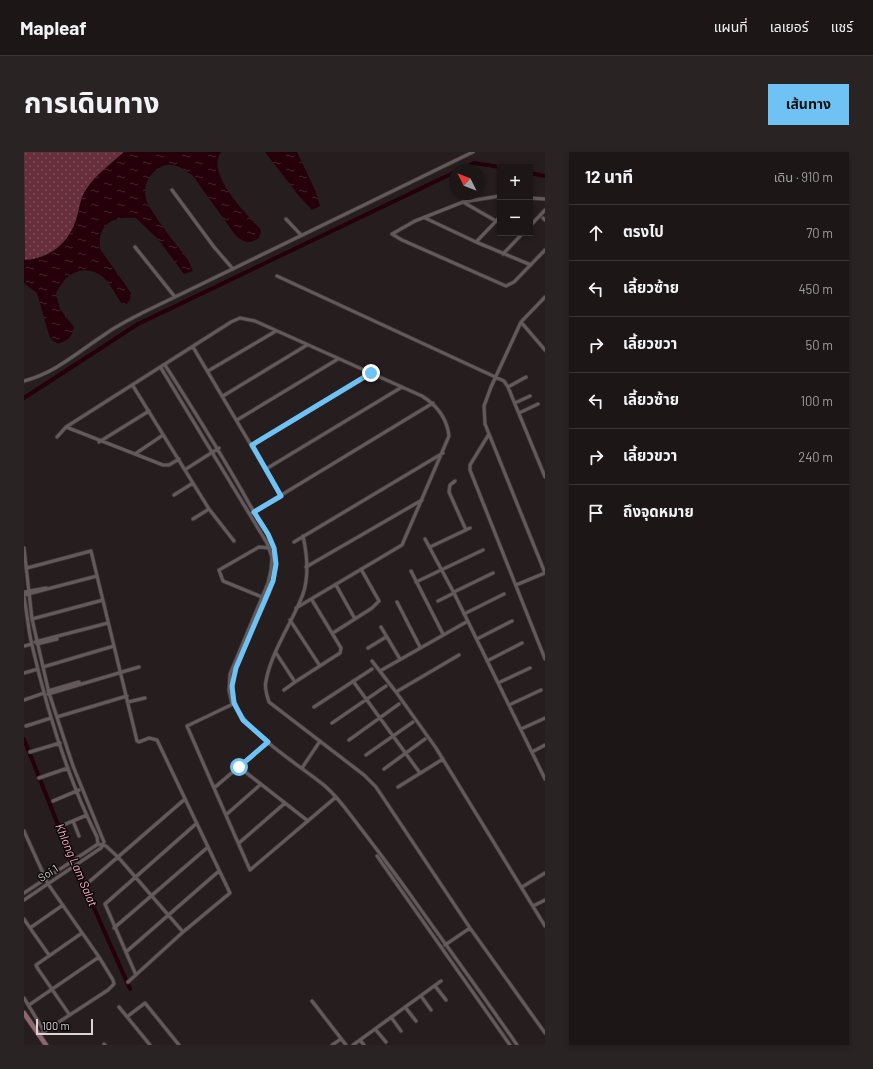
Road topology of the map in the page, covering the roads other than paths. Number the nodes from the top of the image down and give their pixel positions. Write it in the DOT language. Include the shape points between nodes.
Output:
graph roads {
  1 [pos="473,152"];
  2 [pos="172,190"];
  3 [pos="497,196"];
  4 [pos="533,198"];
  5 [pos="545,198"];
  6 [pos="463,202"];
  7 [pos="545,210"];
  8 [pos="425,218"];
  9 [pos="286,219"];
  10 [pos="496,221"];
  11 [pos="533,223"];
  12 [pos="301,235"];
  13 [pos="520,236"];
  14 [pos="476,242"];
  15 [pos="135,247"];
  16 [pos="545,250"];
  17 [pos="503,254"];
  18 [pos="531,265"];
  19 [pos="232,269"];
  20 [pos="277,276"];
  21 [pos="174,297"];
  22 [pos="545,297"];
  23 [pos="520,322"];
  24 [pos="276,331"];
  25 [pos="307,345"];
  26 [pos="193,347"];
  27 [pos="545,350"];
  28 [pos="339,358"];
  29 [pos="165,366"];
  30 [pos="161,368"];
  31 [pos="208,371"];
  32 [pos="371,373"];
  33 [pos="495,376"];
  34 [pos="526,377"];
  35 [pos="24,382"];
  36 [pos="133,386"];
  37 [pos="402,387"];
  38 [pos="508,387"];
  39 [pos="223,396"];
  40 [pos="530,396"];
  41 [pos="432,403"];
  42 [pos="515,403"];
  43 [pos="538,404"];
  44 [pos="149,411"];
  45 [pos="519,413"];
  46 [pos="237,420"];
  47 [pos="66,427"];
  48 [pos="489,434"];
  49 [pos="163,435"];
  50 [pos="57,437"];
  51 [pos="99,442"];
  52 [pos="252,445"];
  53 [pos="219,448"];
  54 [pos="213,452"];
  55 [pos="443,453"];
  56 [pos="135,454"];
  57 [pos="179,459"];
  58 [pos="186,469"];
  59 [pos="266,469"];
  60 [pos="545,477"];
  61 [pos="455,481"];
  62 [pos="193,483"];
  63 [pos="174,496"];
  64 [pos="281,496"];
  65 [pos="422,500"];
  66 [pos="209,509"];
  67 [pos="254,512"];
  68 [pos="250,514"];
  69 [pos="193,519"];
  70 [pos="470,528"];
  71 [pos="466,530"];
  72 [pos="303,536"];
  73 [pos="425,539"];
  74 [pos="234,541"];
  75 [pos="294,542"];
  76 [pos="430,547"];
  77 [pos="24,548"];
  78 [pos="269,548"];
  79 [pos="483,550"];
  80 [pos="306,567"];
  81 [pos="26,568"];
  82 [pos="361,569"];
  83 [pos="442,570"];
  84 [pos="412,571"];
  85 [pos="493,573"];
  86 [pos="545,573"];
  87 [pos="96,575"];
  88 [pos="416,582"];
  89 [pos="336,585"];
  90 [pos="516,585"];
  91 [pos="29,593"];
  92 [pos="454,593"];
  93 [pos="504,594"];
  94 [pos="24,595"];
  95 [pos="262,597"];
  96 [pos="103,599"];
  97 [pos="312,600"];
  98 [pos="438,601"];
  99 [pos="397,602"];
  100 [pos="296,608"];
  101 [pos="464,614"];
  102 [pos="32,618"];
  103 [pos="354,619"];
  104 [pos="24,620"];
  105 [pos="28,620"];
  106 [pos="252,620"];
  107 [pos="290,620"];
  108 [pos="512,620"];
  109 [pos="468,621"];
  110 [pos="256,622"];
  111 [pos="108,623"];
  112 [pos="381,627"];
  113 [pos="333,632"];
  114 [pos="443,634"];
  115 [pos="386,637"];
  116 [pos="477,638"];
  117 [pos="37,643"];
  118 [pos="32,644"];
  119 [pos="522,644"];
  120 [pos="24,646"];
  121 [pos="114,647"];
  122 [pos="420,647"];
  123 [pos="368,648"];
  124 [pos="276,653"];
  125 [pos="459,655"];
  126 [pos="400,659"];
  127 [pos="545,659"];
  128 [pos="487,660"];
  129 [pos="372,662"];
  130 [pos="320,666"];
  131 [pos="139,667"];
  132 [pos="43,668"];
  133 [pos="530,668"];
  134 [pos="38,669"];
  135 [pos="372,669"];
  136 [pos="120,671"];
  137 [pos="380,671"];
  138 [pos="24,673"];
  139 [pos="353,681"];
  140 [pos="296,682"];
  141 [pos="498,683"];
  142 [pos="386,686"];
  143 [pos="284,690"];
  144 [pos="541,690"];
  145 [pos="49,692"];
  146 [pos="396,692"];
  147 [pos="44,693"];
  148 [pos="127,696"];
  149 [pos="146,698"];
  150 [pos="24,700"];
  151 [pos="366,700"];
  152 [pos="128,702"];
  153 [pos="233,703"];
  154 [pos="399,704"];
  155 [pos="509,705"];
  156 [pos="314,707"];
  157 [pos="57,717"];
  158 [pos="51,718"];
  159 [pos="380,718"];
  160 [pos="545,718"];
  161 [pos="413,722"];
  162 [pos="332,723"];
  163 [pos="26,726"];
  164 [pos="521,729"];
  165 [pos="393,736"];
  166 [pos="425,739"];
  167 [pos="349,740"];
  168 [pos="64,741"];
  169 [pos="320,741"];
  170 [pos="268,742"];
  171 [pos="59,743"];
  172 [pos="545,745"];
  173 [pos="30,752"];
  174 [pos="532,752"];
  175 [pos="406,753"];
  176 [pos="366,755"];
  177 [pos="444,759"];
  178 [pos="239,767"];
  179 [pos="303,767"];
  180 [pos="68,768"];
  181 [pos="384,769"];
  182 [pos="420,773"];
  183 [pos="544,774"];
  184 [pos="39,778"];
  185 [pos="545,779"];
  186 [pos="261,784"];
  187 [pos="398,787"];
  188 [pos="214,788"];
  189 [pos="82,789"];
  190 [pos="78,791"];
  191 [pos="336,797"];
  192 [pos="185,799"];
  193 [pos="53,801"];
  194 [pos="285,803"];
  195 [pos="227,814"];
  196 [pos="87,815"];
  197 [pos="73,821"];
  198 [pos="308,821"];
  199 [pos="196,823"];
  200 [pos="61,826"];
  201 [pos="24,831"];
  202 [pos="78,836"];
  203 [pos="239,843"];
  204 [pos="98,844"];
  205 [pos="208,846"];
  206 [pos="102,847"];
  207 [pos="377,856"];
  208 [pos="118,857"];
  209 [pos="386,862"];
  210 [pos="383,864"];
  211 [pos="219,871"];
  212 [pos="545,873"];
  213 [pos="135,876"];
  214 [pos="46,879"];
  215 [pos="89,882"];
  216 [pos="48,884"];
  217 [pos="522,887"];
  218 [pos="24,893"];
  219 [pos="151,894"];
  220 [pos="24,900"];
  221 [pos="545,900"];
  222 [pos="63,905"];
  223 [pos="533,906"];
  224 [pos="169,914"];
  225 [pos="24,919"];
  226 [pos="429,921"];
  227 [pos="425,925"];
  228 [pos="545,926"];
  229 [pos="30,928"];
  230 [pos="114,928"];
  231 [pos="470,928"];
  232 [pos="183,932"];
  233 [pos="82,933"];
  234 [pos="447,944"];
  235 [pos="126,952"];
  236 [pos="49,955"];
  237 [pos="99,957"];
  238 [pos="136,975"];
  239 [pos="441,981"];
  240 [pos="128,982"];
  241 [pos="472,982"];
  242 [pos="467,985"];
  243 [pos="435,986"];
  244 [pos="51,989"];
  245 [pos="421,996"];
  246 [pos="24,998"];
  247 [pos="446,1000"];
  248 [pos="312,1001"];
  249 [pos="28,1005"];
  250 [pos="119,1007"];
  251 [pos="405,1007"];
  252 [pos="431,1010"];
  253 [pos="24,1013"];
  254 [pos="69,1014"];
  255 [pos="128,1016"];
  256 [pos="392,1017"];
  257 [pos="416,1021"];
  258 [pos="375,1029"];
  259 [pos="401,1030"];
  260 [pos="44,1031"];
  261 [pos="545,1033"];
  262 [pos="39,1035"];
  263 [pos="341,1038"];
  264 [pos="513,1039"];
  265 [pos="360,1040"];
  266 [pos="386,1042"];
  267 [pos="509,1044"];
  268 [pos="46,1045"];
  269 [pos="150,1045"];
  270 [pos="179,1045"];
  271 [pos="332,1045"];
  272 [pos="346,1045"];
  273 [pos="353,1045"];
  274 [pos="364,1045"];
  275 [pos="517,1045"];
  1 -- 12 [label="street"];
  2 -- 19 [label="street"];
  3 -- 6 [label="street"];
  4 -- 5 [label="street"];
  6 -- 8 [label="street"];
  6 -- 10 [label="street"];
  7 -- 11 [label="street"];
  8 -- 14 [label="street"];
  8 -- 18 [label="street" via="398,229 393,235 506,286 514,282"];
  9 -- 12 [label="street"];
  10 -- 14 [label="street"];
  12 -- 19 [label="street"];
  13 -- 17 [label="street"];
  14 -- 17 [label="street"];
  15 -- 21 [label="street"];
  16 -- 18 [label="street"];
  17 -- 18 [label="street"];
  19 -- 21 [label="street"];
  20 -- 33 [label="street"];
  21 -- 35 [label="street" via="122,324 61,366"];
  22 -- 23 [label="street"];
  23 -- 27 [label="street"];
  23 -- 33 [label="street"];
  24 -- 25 [label="street"];
  24 -- 26 [label="street" via="248,318 240,318"];
  24 -- 31 [label="street"];
  25 -- 28 [label="street"];
  25 -- 39 [label="street"];
  26 -- 29 [label="street"];
  26 -- 31 [label="street"];
  28 -- 32 [label="street"];
  28 -- 46 [label="street"];
  29 -- 30 [label="street"];
  29 -- 53 [label="street"];
  30 -- 36 [label="street"];
  30 -- 54 [label="street"];
  31 -- 39 [label="street"];
  32 -- 37 [label="street"];
  32 -- 52 [label="street"];
  33 -- 38 [label="street"];
  33 -- 48 [label="street" via="484,406 485,424"];
  34 -- 38 [label="street"];
  36 -- 44 [label="street"];
  36 -- 47 [label="street"];
  37 -- 41 [label="street"];
  37 -- 59 [label="street"];
  38 -- 42 [label="street"];
  39 -- 46 [label="street"];
  40 -- 42 [label="street"];
  41 -- 55 [label="street" via="448,427 449,436"];
  41 -- 64 [label="street"];
  42 -- 45 [label="street"];
  43 -- 45 [label="street"];
  44 -- 49 [label="street"];
  44 -- 51 [label="street"];
  45 -- 60 [label="street"];
  46 -- 52 [label="street"];
  47 -- 50 [label="street"];
  47 -- 51 [label="street"];
  48 -- 86 [label="street"];
  48 -- 90 [label="street" via="470,465 470,470"];
  49 -- 56 [label="street"];
  49 -- 57 [label="street"];
  51 -- 56 [label="street"];
  52 -- 59 [label="street"];
  53 -- 54 [label="street"];
  53 -- 67 [label="street"];
  54 -- 58 [label="street"];
  54 -- 68 [label="street"];
  55 -- 65 [label="street"];
  55 -- 72 [label="street"];
  56 -- 57 [label="street" via="166,465"];
  57 -- 58 [label="street"];
  58 -- 62 [label="street"];
  59 -- 64 [label="street"];
  61 -- 71 [label="street" via="450,485 449,492"];
  62 -- 63 [label="street"];
  62 -- 66 [label="street"];
  64 -- 67 [label="street"];
  65 -- 80 [label="street"];
  65 -- 82 [label="street" via="402,545"];
  66 -- 69 [label="street"];
  66 -- 74 [label="street"];
  67 -- 68 [label="street"];
  67 -- 110 [label="street" via="274,548 276,564 273,581"];
  68 -- 78 [label="street"];
  70 -- 71 [label="street"];
  71 -- 76 [label="street"];
  72 -- 75 [label="street"];
  72 -- 80 [label="street"];
  73 -- 76 [label="street"];
  76 -- 83 [label="street"];
  77 -- 81 [label="street"];
  78 -- 95 [label="street" via="272,564"];
  78 -- 95 [label="street" via="259,548 219,570 223,581"];
  79 -- 83 [label="street"];
  80 -- 100 [label="street" via="303,593"];
  81 -- 87 [label="street" via="88,551 92,553"];
  81 -- 91 [label="street"];
  82 -- 89 [label="street"];
  82 -- 103 [label="street" via="379,601"];
  83 -- 88 [label="street"];
  83 -- 92 [label="street"];
  84 -- 88 [label="street"];
  85 -- 92 [label="street"];
  86 -- 90 [label="street"];
  87 -- 91 [label="street"];
  87 -- 96 [label="street"];
  88 -- 114 [label="street"];
  89 -- 97 [label="street"];
  89 -- 103 [label="street"];
  90 -- 127 [label="street"];
  91 -- 94 [label="street"];
  91 -- 102 [label="street"];
  92 -- 98 [label="street"];
  92 -- 101 [label="street"];
  93 -- 101 [label="street"];
  94 -- 105 [label="street"];
  95 -- 106 [label="street"];
  96 -- 102 [label="street"];
  96 -- 111 [label="street"];
  97 -- 100 [label="street"];
  97 -- 113 [label="street"];
  99 -- 122 [label="street"];
  100 -- 107 [label="street"];
  101 -- 109 [label="street"];
  102 -- 117 [label="street"];
  103 -- 113 [label="street"];
  104 -- 105 [label="street"];
  105 -- 118 [label="street"];
  106 -- 110 [label="street"];
  106 -- 153 [label="street" via="230,674 229,690"];
  107 -- 124 [label="street"];
  107 -- 130 [label="street"];
  108 -- 116 [label="street"];
  109 -- 114 [label="street"];
  109 -- 116 [label="street"];
  110 -- 153 [label="street" via="236,668 232,686"];
  111 -- 117 [label="street"];
  111 -- 121 [label="street"];
  112 -- 115 [label="street"];
  113 -- 130 [label="street" via="341,652"];
  114 -- 122 [label="street"];
  115 -- 123 [label="street"];
  115 -- 126 [label="street"];
  116 -- 128 [label="street"];
  117 -- 118 [label="street"];
  117 -- 132 [label="street"];
  118 -- 120 [label="street"];
  118 -- 134 [label="street"];
  119 -- 128 [label="street"];
  121 -- 132 [label="street"];
  121 -- 136 [label="street"];
  122 -- 126 [label="street"];
  124 -- 140 [label="street"];
  124 -- 169 [label="street" via="266,681 269,702"];
  125 -- 146 [label="street"];
  126 -- 137 [label="street"];
  128 -- 141 [label="street"];
  129 -- 137 [label="street"];
  130 -- 140 [label="street"];
  131 -- 136 [label="street"];
  132 -- 145 [label="street"];
  133 -- 141 [label="street"];
  134 -- 138 [label="street"];
  134 -- 147 [label="street"];
  135 -- 139 [label="street"];
  136 -- 145 [label="street"];
  136 -- 148 [label="street"];
  137 -- 146 [label="street"];
  139 -- 151 [label="street"];
  139 -- 156 [label="street"];
  140 -- 143 [label="street"];
  141 -- 155 [label="street"];
  142 -- 151 [label="street"];
  144 -- 155 [label="street"];
  145 -- 147 [label="street"];
  145 -- 157 [label="street"];
  146 -- 177 [label="street"];
  147 -- 150 [label="street"];
  147 -- 158 [label="street"];
  148 -- 152 [label="street"];
  148 -- 157 [label="street"];
  149 -- 152 [label="street"];
  151 -- 159 [label="street"];
  151 -- 162 [label="street"];
  152 -- 192 [label="street" via="137,741 149,738 157,740"];
  153 -- 170 [label="street" via="243,720"];
  153 -- 188 [label="street" via="187,726"];
  154 -- 159 [label="street"];
  155 -- 164 [label="street"];
  157 -- 168 [label="street"];
  158 -- 163 [label="street"];
  158 -- 171 [label="street"];
  159 -- 165 [label="street"];
  159 -- 167 [label="street"];
  160 -- 164 [label="street"];
  161 -- 165 [label="street"];
  164 -- 174 [label="street"];
  165 -- 175 [label="street"];
  165 -- 176 [label="street"];
  166 -- 175 [label="street"];
  168 -- 171 [label="street"];
  168 -- 189 [label="street"];
  169 -- 179 [label="street"];
  169 -- 231 [label="street" via="376,787"];
  170 -- 178 [label="street"];
  170 -- 179 [label="street"];
  171 -- 173 [label="street"];
  171 -- 180 [label="street"];
  172 -- 174 [label="street"];
  174 -- 183 [label="street"];
  175 -- 181 [label="street"];
  175 -- 182 [label="street"];
  177 -- 182 [label="street"];
  177 -- 217 [label="street"];
  178 -- 186 [label="street"];
  178 -- 188 [label="street"];
  179 -- 191 [label="street"];
  180 -- 184 [label="street"];
  180 -- 190 [label="street"];
  182 -- 187 [label="street"];
  183 -- 185 [label="street"];
  186 -- 194 [label="street"];
  186 -- 195 [label="street"];
  188 -- 195 [label="street"];
  189 -- 190 [label="street"];
  189 -- 206 [label="street" via="103,837"];
  190 -- 193 [label="street"];
  190 -- 196 [label="street"];
  191 -- 198 [label="street"];
  191 -- 209 [label="street"];
  192 -- 199 [label="street"];
  192 -- 208 [label="street"];
  194 -- 198 [label="street"];
  194 -- 203 [label="street"];
  195 -- 203 [label="street"];
  196 -- 197 [label="street"];
  196 -- 204 [label="street"];
  197 -- 200 [label="street"];
  197 -- 202 [label="street"];
  198 -- 203 [label="street" via="251,870"];
  199 -- 205 [label="street"];
  199 -- 213 [label="street"];
  201 -- 214 [label="street"];
  204 -- 206 [label="street"];
  204 -- 214 [label="street"];
  205 -- 211 [label="street"];
  205 -- 219 [label="street"];
  206 -- 208 [label="street"];
  206 -- 216 [label="street, Soi 1"];
  207 -- 210 [label="street"];
  208 -- 213 [label="street"];
  208 -- 215 [label="street"];
  209 -- 210 [label="street"];
  209 -- 226 [label="street"];
  210 -- 227 [label="street"];
  211 -- 224 [label="street"];
  211 -- 232 [label="street" via="230,893"];
  212 -- 217 [label="street"];
  213 -- 219 [label="street"];
  213 -- 230 [label="street" via="105,904"];
  214 -- 216 [label="street"];
  214 -- 218 [label="street"];
  216 -- 220 [label="street, Soi 1"];
  216 -- 222 [label="street"];
  217 -- 223 [label="street"];
  219 -- 224 [label="street"];
  219 -- 230 [label="street"];
  221 -- 223 [label="street"];
  222 -- 229 [label="street"];
  222 -- 233 [label="street"];
  223 -- 228 [label="street"];
  224 -- 232 [label="street"];
  224 -- 235 [label="street"];
  225 -- 229 [label="street"];
  226 -- 227 [label="street"];
  226 -- 234 [label="street"];
  227 -- 242 [label="street"];
  229 -- 236 [label="street"];
  230 -- 235 [label="street"];
  231 -- 234 [label="street"];
  231 -- 261 [label="street"];
  232 -- 238 [label="street"];
  233 -- 236 [label="street"];
  233 -- 237 [label="street"];
  234 -- 241 [label="street"];
  235 -- 238 [label="street"];
  236 -- 244 [label="street" via="36,965"];
  237 -- 244 [label="street"];
  237 -- 254 [label="street" via="114,984"];
  238 -- 240 [label="street"];
  239 -- 243 [label="street"];
  241 -- 242 [label="street"];
  241 -- 264 [label="street"];
  242 -- 267 [label="street"];
  243 -- 245 [label="street"];
  243 -- 247 [label="street"];
  244 -- 249 [label="street"];
  244 -- 254 [label="street"];
  245 -- 251 [label="street"];
  245 -- 252 [label="street"];
  246 -- 249 [label="street"];
  248 -- 263 [label="street"];
  249 -- 260 [label="street"];
  250 -- 255 [label="street"];
  251 -- 256 [label="street"];
  251 -- 257 [label="street"];
  253 -- 262 [label="main road"];
  254 -- 260 [label="street"];
  255 -- 269 [label="street"];
  255 -- 270 [label="street" via="145,1003"];
  256 -- 258 [label="street"];
  256 -- 259 [label="street"];
  258 -- 265 [label="street"];
  258 -- 266 [label="street"];
  260 -- 262 [label="street"];
  262 -- 268 [label="main road"];
  263 -- 271 [label="street"];
  263 -- 272 [label="street"];
  264 -- 267 [label="street"];
  264 -- 275 [label="street"];
  265 -- 273 [label="street"];
  265 -- 274 [label="street"];
}
